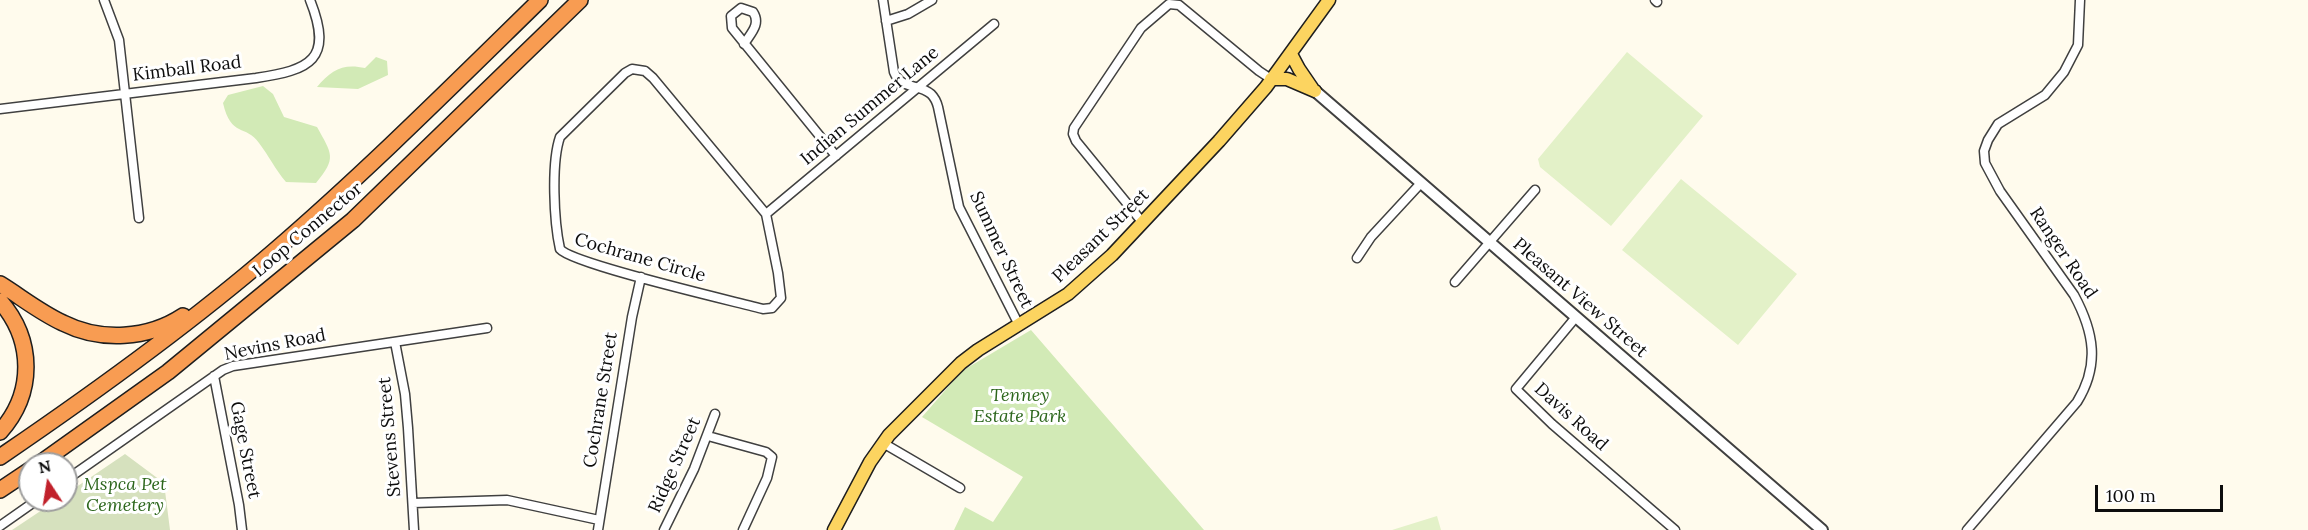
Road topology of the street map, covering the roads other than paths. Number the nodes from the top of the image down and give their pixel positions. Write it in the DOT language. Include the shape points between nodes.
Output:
graph roads {
  1 [pos="104,0"];
  2 [pos="310,0"];
  3 [pos="540,0"];
  4 [pos="580,0"];
  5 [pos="883,0"];
  6 [pos="932,0"];
  7 [pos="1329,0"];
  8 [pos="2080,0"];
  9 [pos="886,21"];
  10 [pos="994,24"];
  11 [pos="744,44"];
  12 [pos="1291,54"];
  13 [pos="1271,79"];
  14 [pos="916,87"];
  15 [pos="1315,91"];
  16 [pos="124,94"];
  17 [pos="0,109"];
  18 [pos="836,156"];
  19 [pos="1421,183"];
  20 [pos="1535,190"];
  21 [pos="766,214"];
  22 [pos="139,218"];
  23 [pos="1143,223"];
  24 [pos="1490,242"];
  25 [pos="271,254"];
  26 [pos="1357,258"];
  27 [pos="641,277"];
  28 [pos="1455,282"];
  29 [pos="0,284"];
  30 [pos="0,301"];
  31 [pos="1576,317"];
  32 [pos="1018,325"];
  33 [pos="487,327"];
  34 [pos="395,342"];
  35 [pos="214,376"];
  36 [pos="715,414"];
  37 [pos="0,432"];
  38 [pos="708,436"];
  39 [pos="883,442"];
  40 [pos="56,452"];
  41 [pos="0,457"];
  42 [pos="78,472"];
  43 [pos="18,478"];
  44 [pos="960,488"];
  45 [pos="0,490"];
  46 [pos="413,503"];
  47 [pos="20,512"];
  48 [pos="599,520"];
  49 [pos="0,526"];
  50 [pos="242,530"];
  51 [pos="414,530"];
  52 [pos="598,530"];
  53 [pos="664,530"];
  54 [pos="743,530"];
  55 [pos="834,530"];
  56 [pos="1675,530"];
  57 [pos="1822,530"];
  58 [pos="1968,530"];
  1 -- 16 [label="street" via="119,40"];
  2 -- 16 [label="street, Kimball Road" via="320,38 313,57 297,70"];
  3 -- 25 [label="highway, Loop Connector" via="408,130"];
  4 -- 40 [label="highway, Loop Connector" via="353,220 168,372"];
  5 -- 9 [label="street, Summer Street"];
  6 -- 9 [label="street"];
  7 -- 12 [label="main road, Pleasant Street"];
  8 -- 58 [label="street, Ranger Road" via="2078,45 2064,72 2045,94 1998,124 1984,151 1985,163 2000,191 2084,313 2091,340 2091,372 2077,402"];
  9 -- 14 [label="street, Summer Street" via="897,79"];
  10 -- 14 [label="street, Indian Summer Lane"];
  11 -- 18 [label="street"];
  12 -- 13 [label="main road, Pleasant Street"];
  12 -- 15 [label="main road"];
  13 -- 15 [label="main road" via="1287,79"];
  13 -- 23 [label="main road, Pleasant Street"];
  13 -- 23 [label="street" via="1179,5 1168,4 1141,28 1073,134"];
  14 -- 18 [label="street, Indian Summer Lane"];
  14 -- 32 [label="street, Summer Street" via="932,94 939,107 959,207"];
  15 -- 19 [label="street, Pleasant View Street"];
  16 -- 17 [label="street, Kimball Road"];
  16 -- 22 [label="street"];
  18 -- 21 [label="street, Indian Summer Lane"];
  19 -- 24 [label="street, Pleasant View Street"];
  19 -- 26 [label="street"];
  20 -- 24 [label="street"];
  21 -- 27 [label="street, Cochrane Circle" via="781,298 772,308 763,309"];
  21 -- 27 [label="street, Cochrane Circle" via="653,78 639,69 625,73 560,137 555,186 557,238 563,253"];
  23 -- 32 [label="main road, Pleasant Street" via="1084,281"];
  24 -- 28 [label="street"];
  24 -- 31 [label="street, Pleasant View Street"];
  25 -- 29 [label="highway" via="181,318 130,335 102,334 71,326"];
  25 -- 41 [label="highway, Loop Connector" via="101,388"];
  27 -- 48 [label="street, Cochrane Street"];
  30 -- 37 [label="highway" via="19,330 27,368 20,402"];
  31 -- 56 [label="street, Davis Road" via="1516,389"];
  31 -- 57 [label="street, Pleasant View Street"];
  32 -- 39 [label="main road, Pleasant Street" via="961,363"];
  33 -- 34 [label="street, Nevins Road"];
  34 -- 35 [label="street, Nevins Road" via="233,366"];
  34 -- 46 [label="street, Stevens Street" via="405,394"];
  35 -- 42 [label="street, Nevins Road"];
  35 -- 50 [label="street, Gage Street"];
  36 -- 38 [label="street, Ridge Street"];
  38 -- 53 [label="street, Ridge Street"];
  38 -- 54 [label="street" via="772,457 767,478"];
  39 -- 44 [label="street"];
  39 -- 55 [label="main road, Pleasant Street"];
  43 -- 45 [label="highway"];
  46 -- 48 [label="street" via="507,500"];
  46 -- 51 [label="street, Stevens Street"];
  47 -- 49 [label="street"];
  48 -- 52 [label="street, Cochrane Street"];
}
